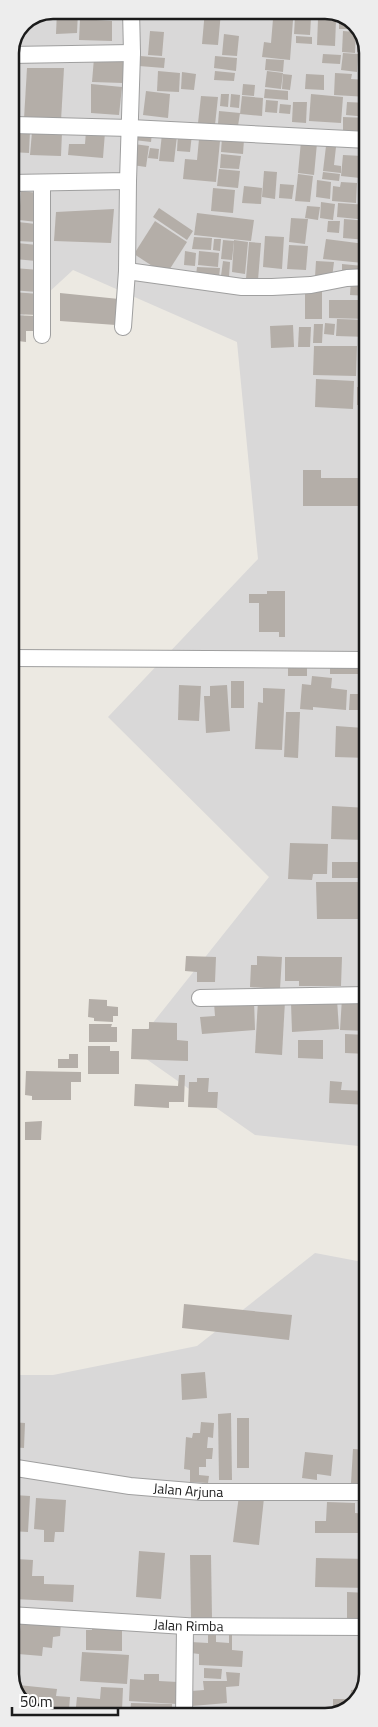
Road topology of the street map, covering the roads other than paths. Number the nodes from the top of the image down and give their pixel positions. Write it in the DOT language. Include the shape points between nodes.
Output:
graph roads {
  1 [pos="131,19"];
  2 [pos="132,53"];
  3 [pos="19,55"];
  4 [pos="19,125"];
  5 [pos="130,128"];
  6 [pos="359,140"];
  7 [pos="128,182"];
  8 [pos="19,183"];
  9 [pos="42,183"];
  10 [pos="127,271"];
  11 [pos="359,277"];
  12 [pos="123,327"];
  13 [pos="42,335"];
  14 [pos="19,658"];
  15 [pos="359,660"];
  16 [pos="359,995"];
  17 [pos="200,998"];
  18 [pos="19,1468"];
  19 [pos="359,1492"];
  20 [pos="19,1616"];
  21 [pos="185,1626"];
  22 [pos="359,1627"];
  23 [pos="184,1708"];
  1 -- 2 [label="street"];
  2 -- 3 [label="street"];
  2 -- 5 [label="street"];
  4 -- 5 [label="street"];
  5 -- 6 [label="street"];
  5 -- 7 [label="street"];
  7 -- 9 [label="street"];
  7 -- 10 [label="street"];
  8 -- 9 [label="street"];
  9 -- 13 [label="street"];
  10 -- 11 [label="street" via="242,287 311,285"];
  10 -- 12 [label="street"];
  14 -- 15 [label="street"];
  16 -- 17 [label="street"];
  18 -- 19 [label="street, Jalan Arjuna" via="130,1486 202,1492"];
  20 -- 21 [label="street, Jalan Rimba"];
  21 -- 22 [label="street, Jalan Rimba"];
  21 -- 23 [label="street"];
}
